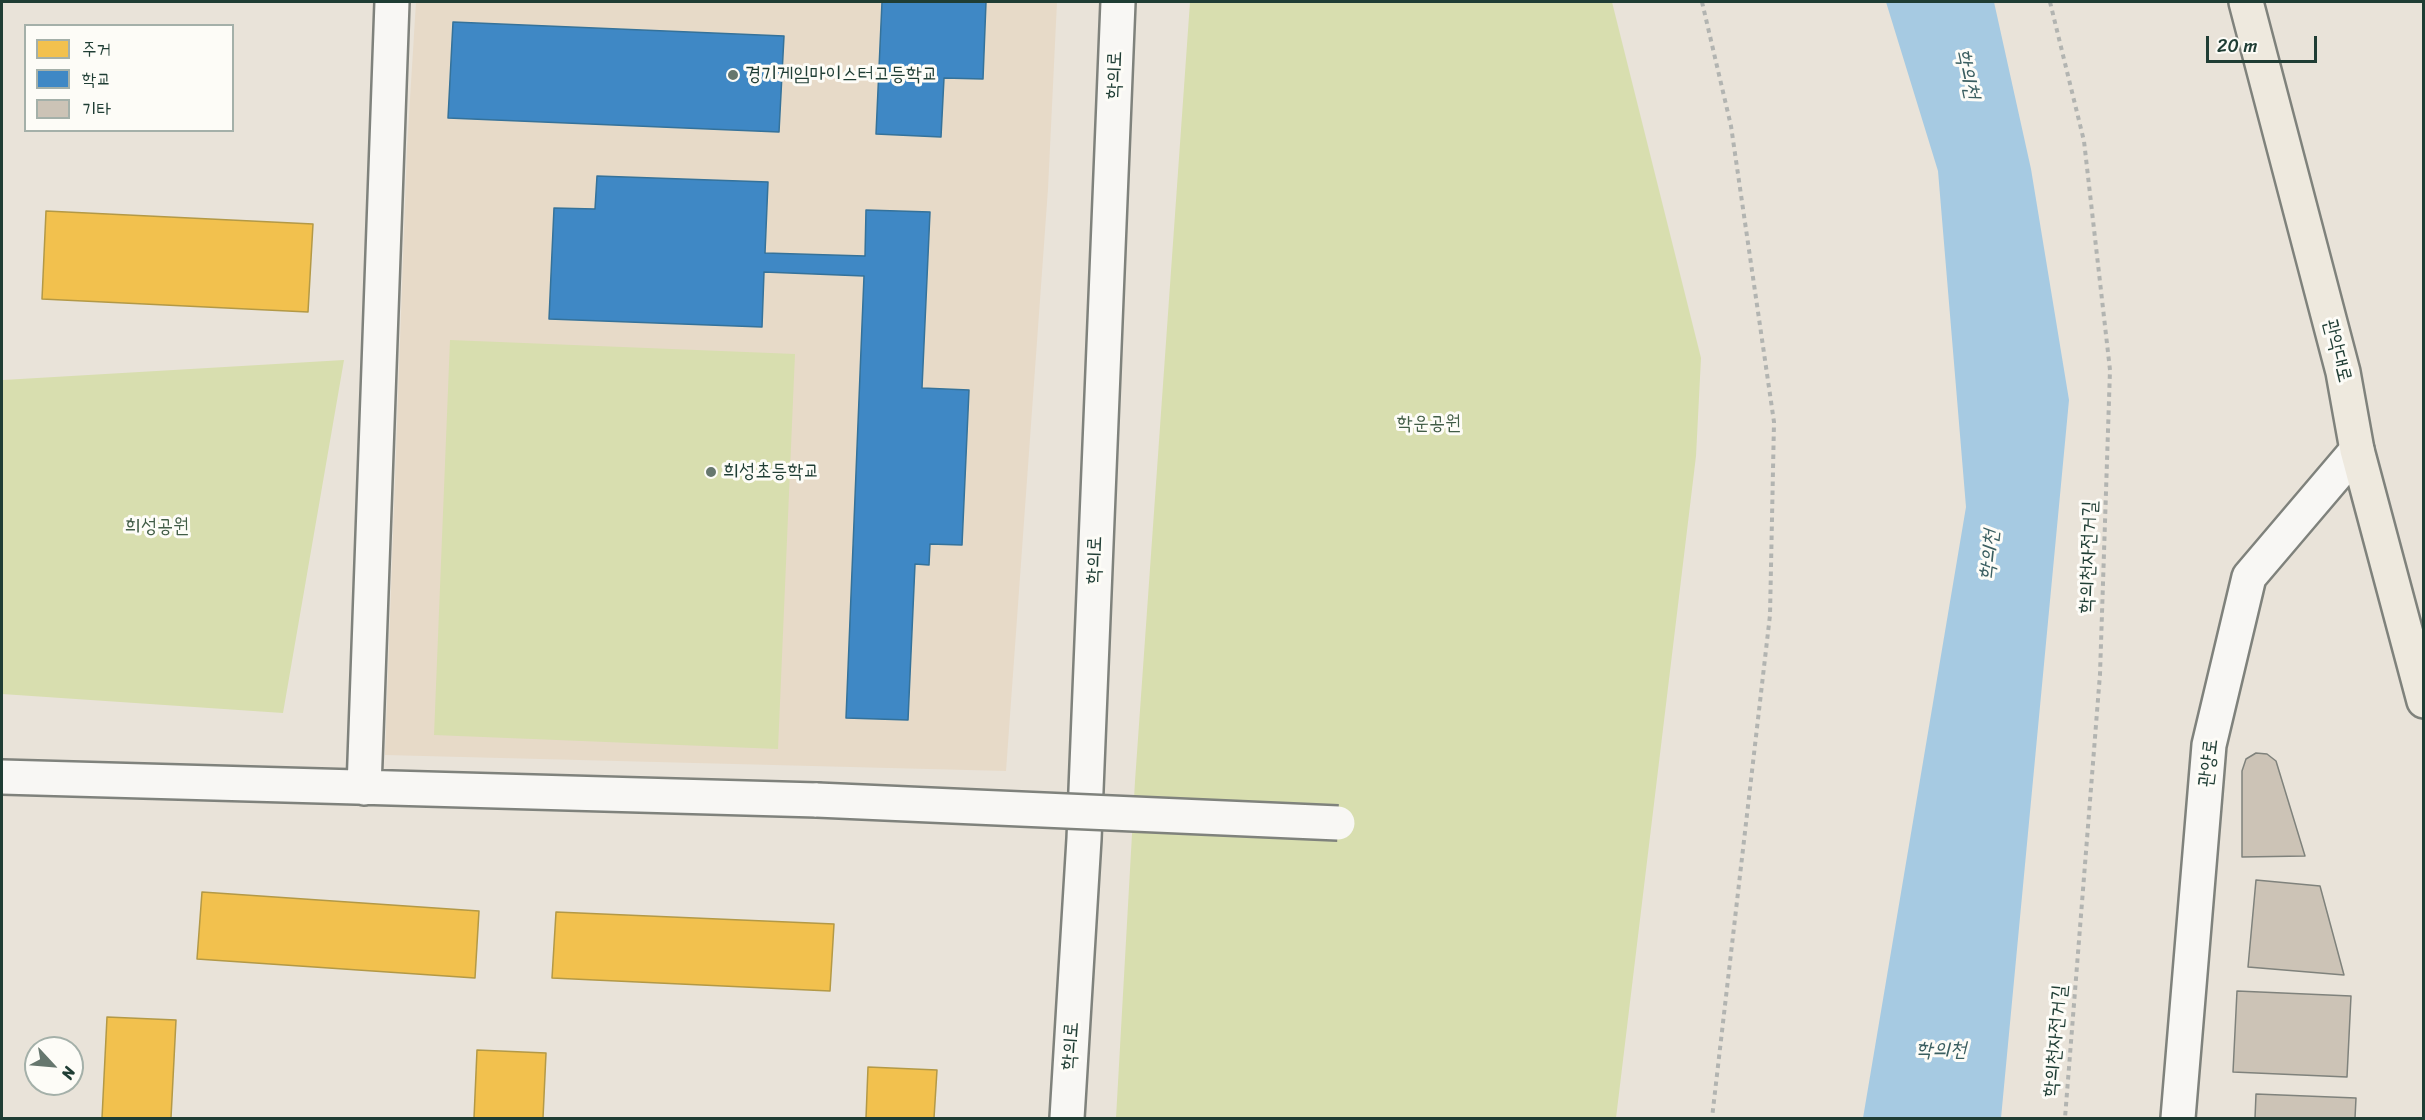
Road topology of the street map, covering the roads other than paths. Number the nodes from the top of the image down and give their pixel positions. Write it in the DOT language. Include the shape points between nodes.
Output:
graph roads {
  1 [pos="392,2"];
  2 [pos="1118,2"];
  3 [pos="2246,2"];
  4 [pos="2357,450"];
  5 [pos="2424,701"];
  6 [pos="2,777"];
  7 [pos="364,788"];
  8 [pos="1338,824"];
  9 [pos="1066,1119"];
  10 [pos="2178,1119"];
  1 -- 7 [label="street"];
  2 -- 9 [label="street, 학의로" via="1084,839"];
  3 -- 4 [label="main road, 관악대로" via="2343,372"];
  4 -- 5 [label="main road, 관악대로"];
  4 -- 10 [label="street, 관양로" via="2249,577 2209,745"];
  6 -- 7 [label="street"];
  7 -- 8 [label="street, bridge" via="817,800"];
}
